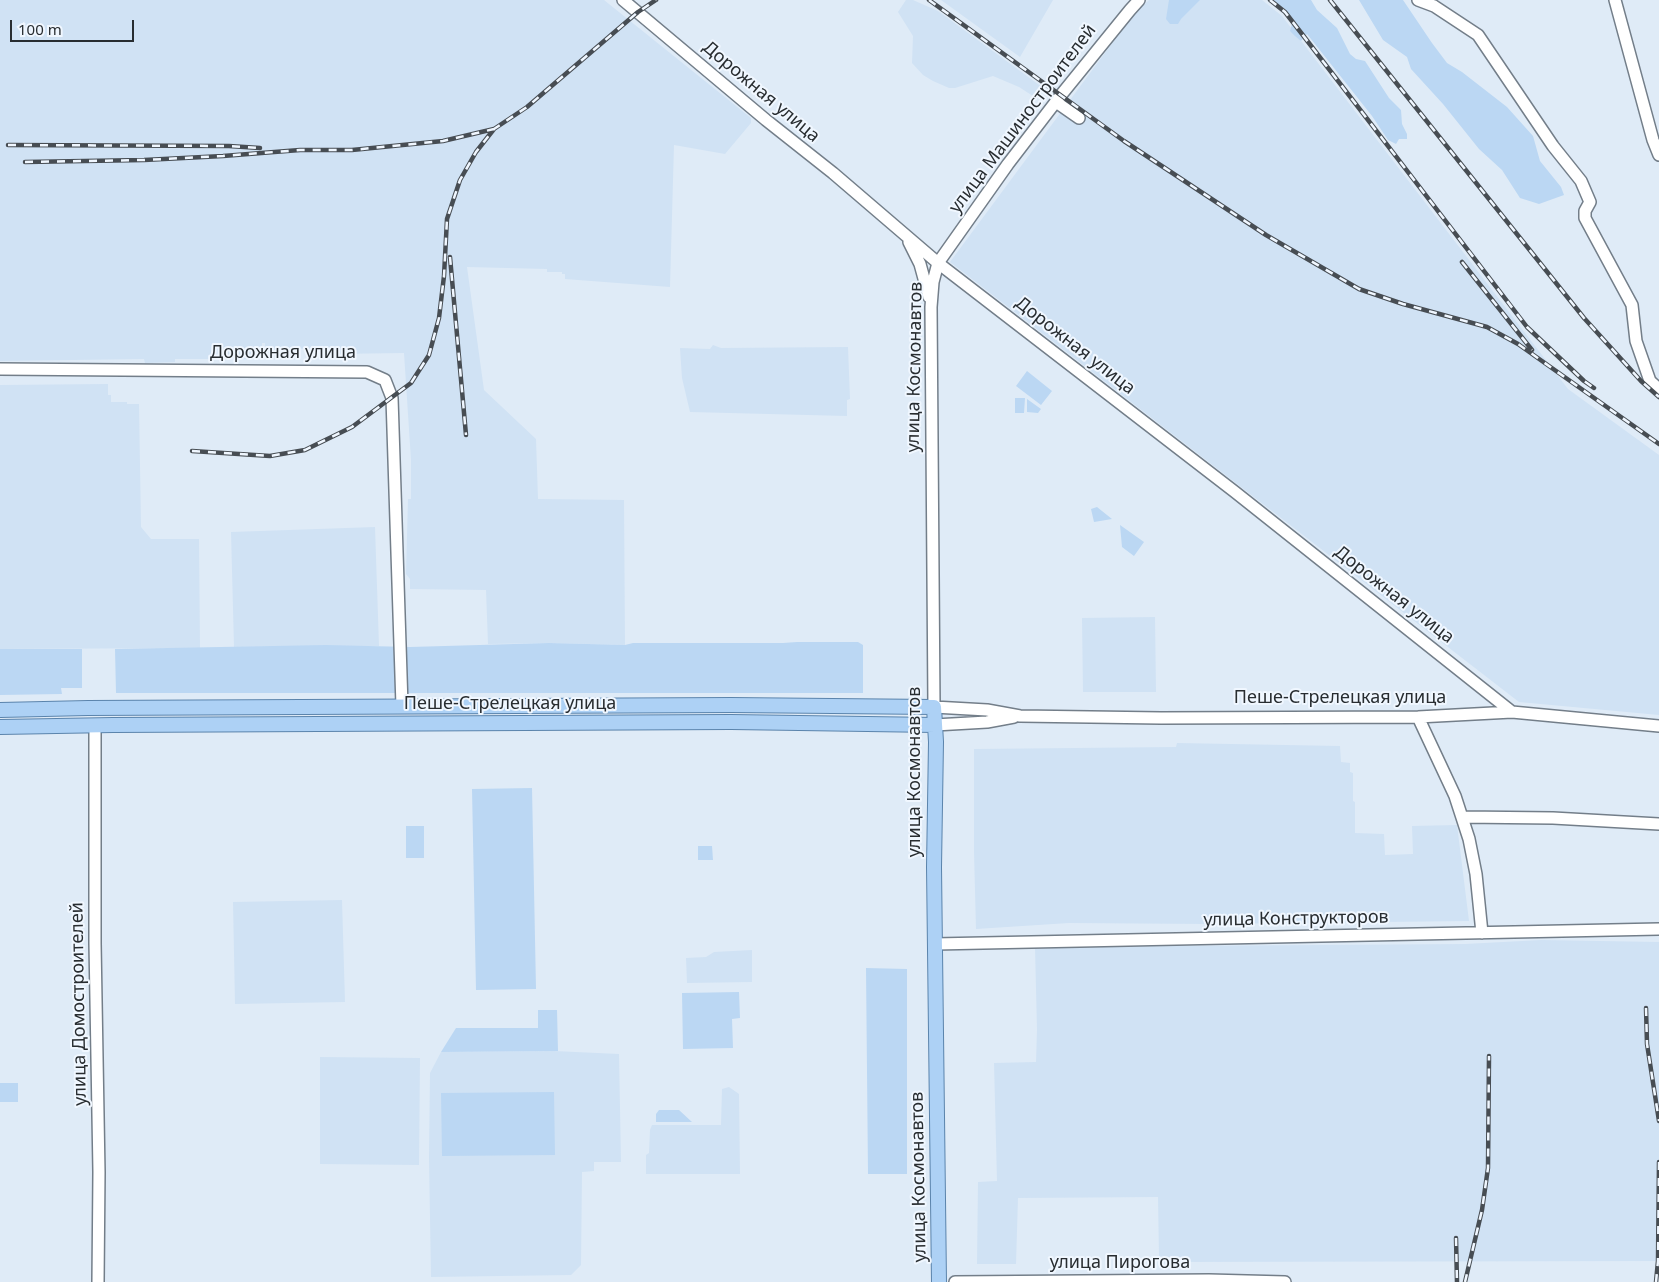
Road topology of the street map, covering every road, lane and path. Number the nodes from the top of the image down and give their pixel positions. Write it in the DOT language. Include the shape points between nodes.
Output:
graph roads {
  1 [pos="623,0"];
  2 [pos="1139,0"];
  3 [pos="1418,0"];
  4 [pos="1615,0"];
  5 [pos="1435,3"];
  6 [pos="1056,102"];
  7 [pos="1079,118"];
  8 [pos="1659,154"];
  9 [pos="906,236"];
  10 [pos="938,263"];
  11 [pos="931,307"];
  12 [pos="0,369"];
  13 [pos="1659,389"];
  14 [pos="402,706"];
  15 [pos="934,707"];
  16 [pos="0,710"];
  17 [pos="1512,712"];
  18 [pos="1020,716"];
  19 [pos="1418,717"];
  20 [pos="935,725"];
  21 [pos="94,726"];
  22 [pos="1659,726"];
  23 [pos="0,727"];
  24 [pos="1462,817"];
  25 [pos="1659,824"];
  26 [pos="1659,929"];
  27 [pos="1482,933"];
  28 [pos="935,944"];
  29 [pos="98,1282"];
  30 [pos="939,1282"];
  31 [pos="955,1282"];
  32 [pos="1285,1282"];
  1 -- 9 [label="street, Дорожная улица"];
  2 -- 6 [label="street, улица Машиностроителей"];
  3 -- 5 [label="street"];
  4 -- 8 [label="street"];
  5 -- 13 [label="street" via="1478,36 1553,146 1581,181 1590,202 1585,211 1586,218 1632,305 1636,341 1650,381"];
  6 -- 7 [label="street"];
  6 -- 10 [label="street, улица Машиностроителей" via="1002,171"];
  9 -- 10 [label="street, Дорожная улица"];
  9 -- 11 [label="street" via="920,264"];
  10 -- 11 [label="street, улица Космонавтов"];
  10 -- 17 [label="street, Дорожная улица" via="1266,516"];
  11 -- 15 [label="street, улица Космонавтов"];
  12 -- 14 [label="street, Дорожная улица" via="367,372 384,380 392,398"];
  14 -- 15 [label="main road, Пеше-Стрелецкая улица"];
  14 -- 16 [label="main road, Пеше-Стрелецкая улица"];
  15 -- 18 [label="street, Пеше-Стрелецкая улица" via="987,710"];
  15 -- 20 [label="main road, улица Космонавтов"];
  17 -- 19 [label="street, Пеше-Стрелецкая улица"];
  17 -- 22 [label="street, Пеше-Стрелецкая улица"];
  18 -- 19 [label="street, Пеше-Стрелецкая улица"];
  18 -- 20 [label="street, Пеше-Стрелецкая улица" via="988,722"];
  19 -- 24 [label="street" via="1456,796"];
  20 -- 21 [label="main road, Пеше-Стрелецкая улица" via="731,722"];
  20 -- 28 [label="main road, улица Космонавтов"];
  21 -- 23 [label="main road, Пеше-Стрелецкая улица"];
  21 -- 29 [label="street, улица Домостроителей"];
  24 -- 25 [label="street"];
  24 -- 27 [label="street" via="1476,874"];
  26 -- 27 [label="street, улица Конструкторов"];
  27 -- 28 [label="street, улица Конструкторов"];
  28 -- 30 [label="main road, улица Космонавтов"];
  31 -- 32 [label="street, улица Пирогова"];
}
